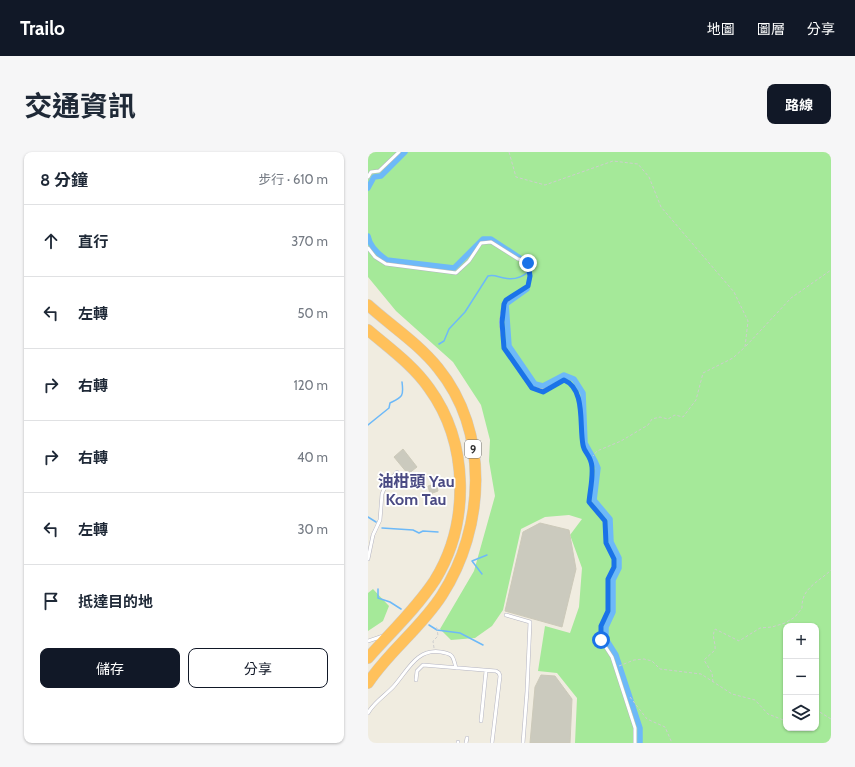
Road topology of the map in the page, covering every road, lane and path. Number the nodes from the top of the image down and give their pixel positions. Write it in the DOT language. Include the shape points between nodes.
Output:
graph roads {
  1 [pos="399,152"];
  2 [pos="509,152"];
  3 [pos="368,177"];
  4 [pos="368,248"];
  5 [pos="831,270"];
  6 [pos="368,305"];
  7 [pos="368,330"];
  8 [pos="745,346"];
  9 [pos="594,455"];
  10 [pos="397,472"];
  11 [pos="368,559"];
  12 [pos="831,570"];
  13 [pos="506,615"];
  14 [pos="435,627"];
  15 [pos="390,633"];
  16 [pos="368,641"];
  17 [pos="434,649"];
  18 [pos="368,658"];
  19 [pos="474,665"];
  20 [pos="622,665"];
  21 [pos="456,668"];
  22 [pos="474,670"];
  23 [pos="486,671"];
  24 [pos="416,680"];
  25 [pos="714,682"];
  26 [pos="368,683"];
  27 [pos="632,699"];
  28 [pos="368,713"];
  29 [pos="819,713"];
  30 [pos="831,719"];
  31 [pos="783,720"];
  32 [pos="481,721"];
  33 [pos="467,738"];
  34 [pos="466,743"];
  35 [pos="492,743"];
  36 [pos="523,743"];
  37 [pos="636,743"];
  38 [pos="672,743"];
  1 -- 3 [label="lane" via="379,171 371,172"];
  2 -- 8 [label="path" via="516,177 544,185 613,161 638,164 649,177 661,207 734,292 748,321"];
  4 -- 37 [label="lane" via="375,257 386,264 456,273 469,261 481,243 491,242 528,263 528,286 504,304 504,348 532,388 543,392 564,380 571,383 578,395 583,447 591,457 593,469 589,502 605,521 606,543 614,559 614,567 608,579 608,611 601,626 601,640 612,657 635,728"];
  5 -- 8 [label="path" via="791,298"];
  6 -- 26 [label="highway, 9" via="421,350 448,383 470,432 476,473 471,524 453,576 431,611"];
  7 -- 15 [label="highway, 9" via="414,369 437,400 452,434 460,474 458,517 444,561 422,597"];
  8 -- 9 [label="path" via="733,358 703,373 696,400 683,417 675,415 668,419 652,419 648,425 597,451"];
  10 -- 11 [label="lane" via="386,484 382,494 380,520"];
  12 -- 25 [label="path" via="806,592 802,608 795,617 785,623 760,628 739,641 715,629 715,650 704,660"];
  13 -- 36 [label="lane" via="530,622"];
  14 -- 17 [label="path" via="438,636 433,641"];
  15 -- 16 [label="lane"];
  15 -- 18 [label="highway, 9"];
  19 -- 22 [label="lane"];
  20 -- 25 [label="path" via="634,660 648,660 660,669 701,674"];
  21 -- 22 [label="lane"];
  21 -- 24 [label="lane" via="423,666 417,671"];
  21 -- 28 [label="lane" via="454,658 446,652 435,651 421,655"];
  22 -- 23 [label="lane"];
  23 -- 32 [label="lane"];
  23 -- 35 [label="lane" via="496,671 500,676"];
  25 -- 31 [label="path" via="732,694 755,700 768,714"];
  27 -- 38 [label="path" via="647,719 665,727"];
  29 -- 30 [label="path"];
  33 -- 34 [label="lane"];
}
